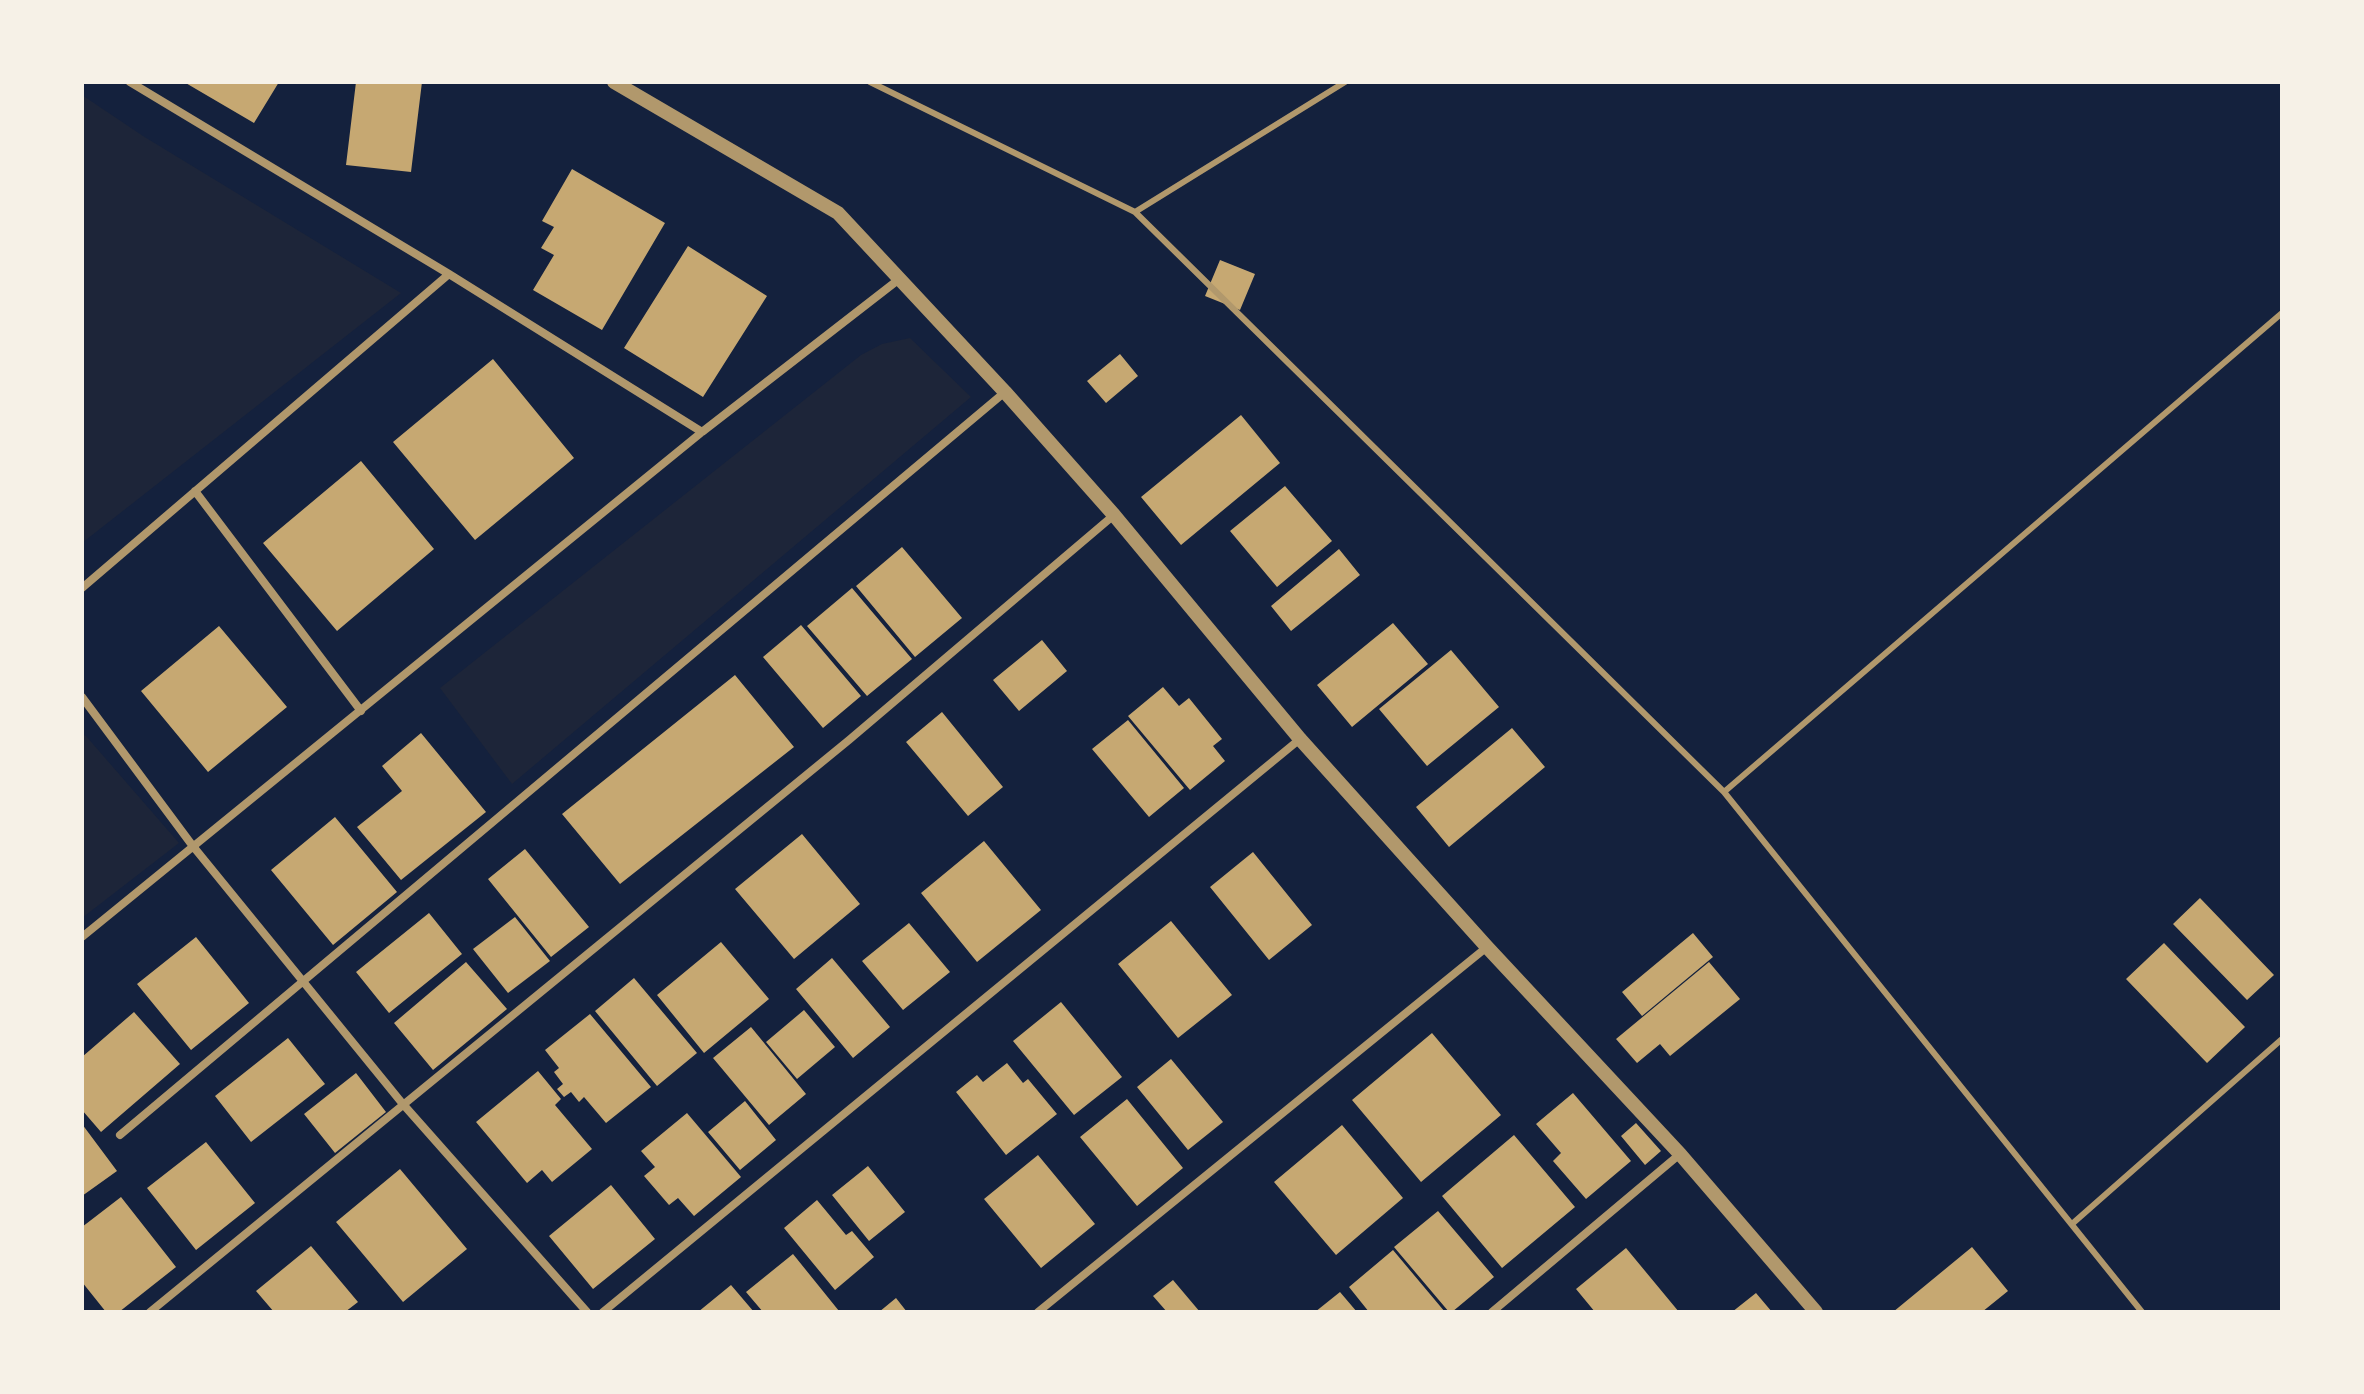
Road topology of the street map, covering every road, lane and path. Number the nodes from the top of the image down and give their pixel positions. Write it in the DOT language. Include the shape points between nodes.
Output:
graph roads {
  1 [pos="130,82"];
  2 [pos="614,82"];
  3 [pos="870,82"];
  4 [pos="1345,82"];
  5 [pos="1135,212"];
  6 [pos="449,274"];
  7 [pos="898,280"];
  8 [pos="2282,313"];
  9 [pos="1005,392"];
  10 [pos="702,432"];
  11 [pos="195,491"];
  12 [pos="1114,515"];
  13 [pos="82,588"];
  14 [pos="82,697"];
  15 [pos="361,711"];
  16 [pos="1300,739"];
  17 [pos="1724,792"];
  18 [pos="192,845"];
  19 [pos="82,937"];
  20 [pos="1487,947"];
  21 [pos="305,981"];
  22 [pos="2282,1039"];
  23 [pos="402,1103"];
  24 [pos="120,1135"];
  25 [pos="1680,1154"];
  26 [pos="2072,1224"];
  27 [pos="150,1312"];
  28 [pos="587,1312"];
  29 [pos="603,1312"];
  30 [pos="1038,1312"];
  31 [pos="1492,1312"];
  32 [pos="1816,1312"];
  33 [pos="2142,1312"];
  1 -- 6 [label="street"];
  2 -- 7 [label="street" via="838,213"];
  3 -- 5 [label="lane"];
  4 -- 5 [label="lane"];
  5 -- 17 [label="lane"];
  6 -- 10 [label="street"];
  6 -- 11 [label="street"];
  7 -- 9 [label="street"];
  7 -- 10 [label="street"];
  8 -- 17 [label="lane"];
  9 -- 12 [label="street"];
  9 -- 21 [label="street"];
  10 -- 15 [label="street"];
  11 -- 13 [label="street"];
  11 -- 15 [label="street"];
  12 -- 16 [label="street"];
  12 -- 23 [label="street" via="849,740"];
  14 -- 18 [label="street"];
  15 -- 18 [label="street"];
  16 -- 20 [label="street"];
  16 -- 29 [label="street"];
  17 -- 26 [label="lane"];
  18 -- 19 [label="street"];
  18 -- 21 [label="street"];
  20 -- 25 [label="street"];
  20 -- 30 [label="street"];
  21 -- 23 [label="street"];
  21 -- 24 [label="street"];
  22 -- 26 [label="lane"];
  23 -- 27 [label="street"];
  23 -- 28 [label="street"];
  25 -- 31 [label="street"];
  25 -- 32 [label="street"];
  26 -- 33 [label="lane"];
}
